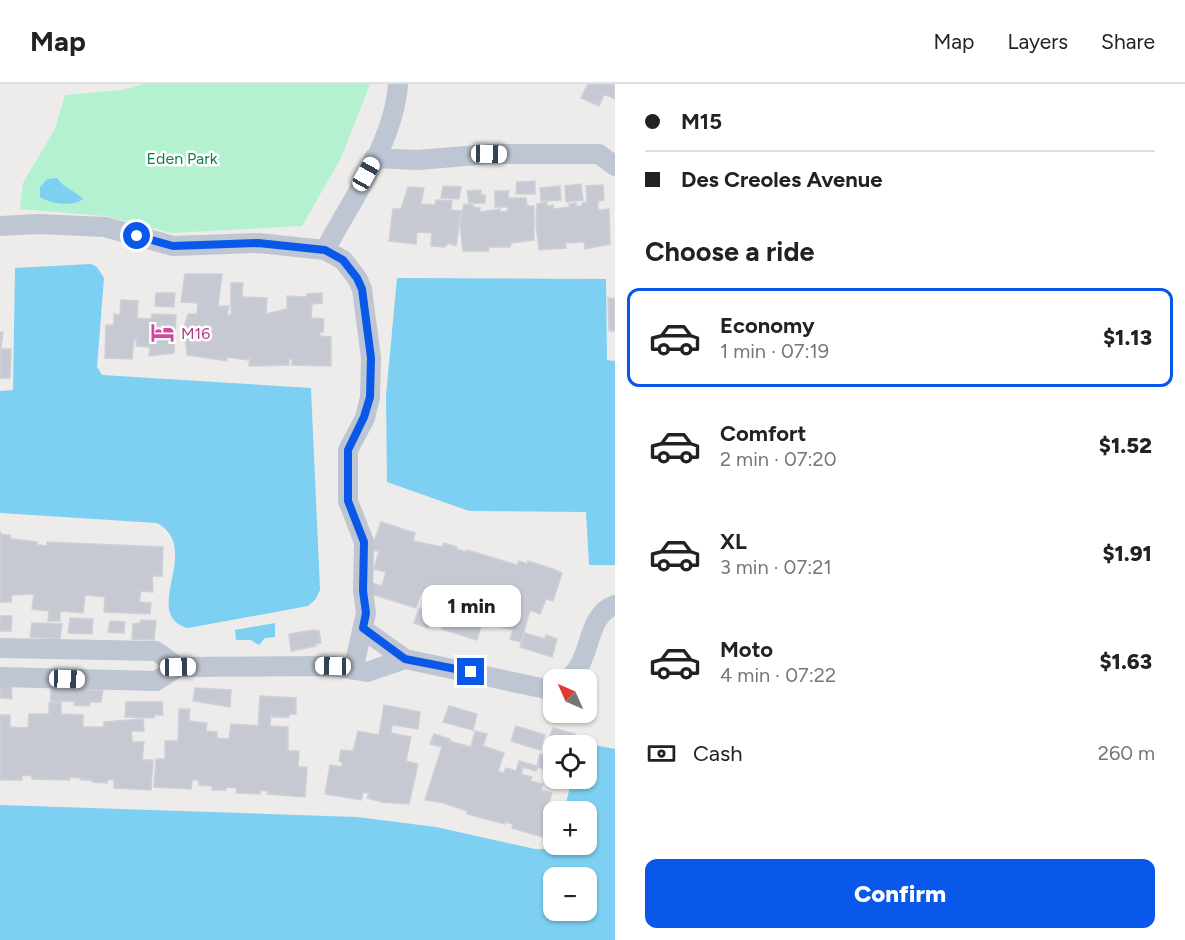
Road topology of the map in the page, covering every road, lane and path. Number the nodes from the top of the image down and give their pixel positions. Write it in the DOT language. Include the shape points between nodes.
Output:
graph roads {
  1 [pos="398,84"];
  2 [pos="374,158"];
  3 [pos="615,166"];
  4 [pos="0,226"];
  5 [pos="325,250"];
  6 [pos="615,605"];
  7 [pos="363,628"];
  8 [pos="0,648"];
  9 [pos="405,659"];
  10 [pos="178,667"];
  11 [pos="576,669"];
  12 [pos="353,670"];
  13 [pos="0,677"];
  14 [pos="543,688"];
  1 -- 2 [label="street" via="396,106"];
  2 -- 3 [label="street" via="599,154"];
  2 -- 5 [label="street"];
  4 -- 5 [label="street" via="105,227 173,246 258,243"];
  5 -- 7 [label="street" via="343,260 362,289 371,358 370,397 348,450 348,501 364,542"];
  6 -- 11 [label="street" via="607,608 594,624 586,653"];
  7 -- 9 [label="street"];
  7 -- 12 [label="street"];
  8 -- 10 [label="street" via="156,651"];
  9 -- 12 [label="street" via="367,672"];
  9 -- 14 [label="street"];
  10 -- 12 [label="street" via="304,666"];
  10 -- 13 [label="street" via="156,681"];
}
